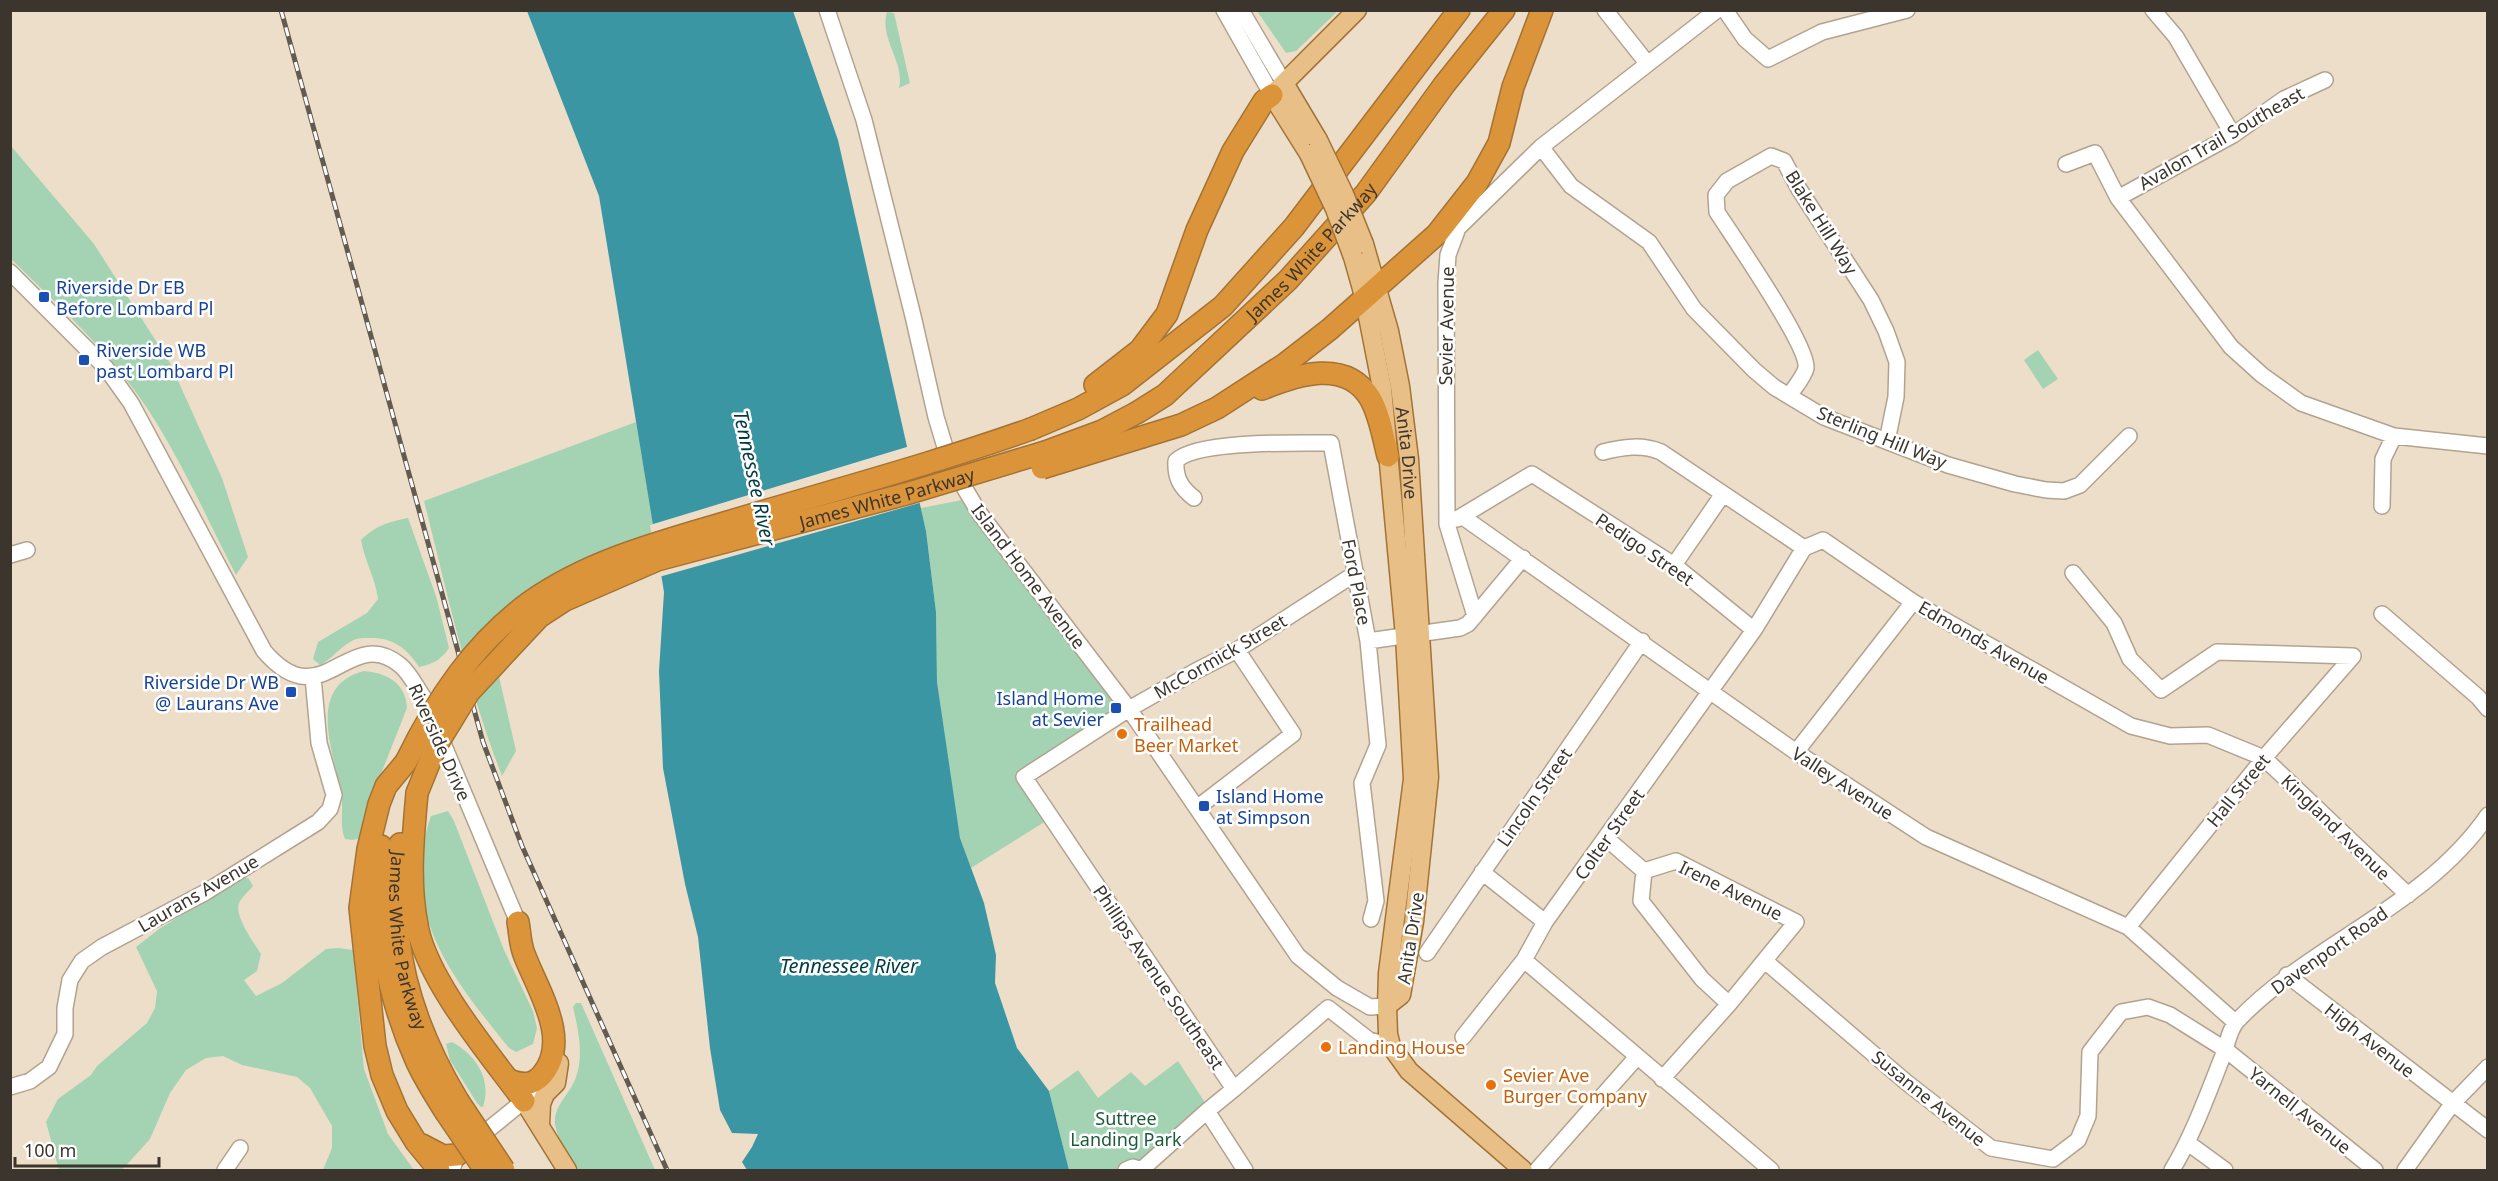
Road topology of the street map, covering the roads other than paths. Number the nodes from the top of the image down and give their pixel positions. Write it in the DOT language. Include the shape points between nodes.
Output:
graph roads {
  1 [pos="827,10"];
  2 [pos="1224,10"];
  3 [pos="1241,10"];
  4 [pos="1357,10"];
  5 [pos="1458,10"];
  6 [pos="1504,10"];
  7 [pos="1542,10"];
  8 [pos="1605,10"];
  9 [pos="1717,10"];
  10 [pos="1725,10"];
  11 [pos="1907,10"];
  12 [pos="2153,10"];
  13 [pos="1647,63"];
  14 [pos="2325,80"];
  15 [pos="1278,89"];
  16 [pos="2233,135"];
  17 [pos="1541,147"];
  18 [pos="2067,164"];
  19 [pos="2118,198"];
  20 [pos="10,273"];
  21 [pos="1371,291"];
  22 [pos="1118,378"];
  23 [pos="1789,396"];
  24 [pos="1217,408"];
  25 [pos="2129,436"];
  26 [pos="2394,436"];
  27 [pos="1887,441"];
  28 [pos="2487,446"];
  29 [pos="1603,452"];
  30 [pos="1388,456"];
  31 [pos="906,494"];
  32 [pos="1723,494"];
  33 [pos="1194,498"];
  34 [pos="2382,506"];
  35 [pos="1463,517"];
  36 [pos="1447,524"];
  37 [pos="1804,548"];
  38 [pos="27,550"];
  39 [pos="10,555"];
  40 [pos="1523,558"];
  41 [pos="1674,565"];
  42 [pos="1356,573"];
  43 [pos="2073,573"];
  44 [pos="1913,603"];
  45 [pos="2382,614"];
  46 [pos="1475,616"];
  47 [pos="1754,630"];
  48 [pos="1413,635"];
  49 [pos="1368,641"];
  50 [pos="1642,641"];
  51 [pos="1237,650"];
  52 [pos="313,677"];
  53 [pos="1710,690"];
  54 [pos="1129,709"];
  55 [pos="2487,709"];
  56 [pos="1796,752"];
  57 [pos="2264,758"];
  58 [pos="406,762"];
  59 [pos="1024,777"];
  60 [pos="417,792"];
  61 [pos="1197,808"];
  62 [pos="2487,815"];
  63 [pos="2482,836"];
  64 [pos="1606,838"];
  65 [pos="1644,871"];
  66 [pos="1482,872"];
  67 [pos="2408,895"];
  68 [pos="1371,920"];
  69 [pos="518,922"];
  70 [pos="1545,922"];
  71 [pos="2128,927"];
  72 [pos="1427,953"];
  73 [pos="1524,960"];
  74 [pos="1765,962"];
  75 [pos="2287,975"];
  76 [pos="1729,1004"];
  77 [pos="1387,1006"];
  78 [pos="2235,1022"];
  79 [pos="1463,1037"];
  80 [pos="1391,1046"];
  81 [pos="2226,1050"];
  82 [pos="1636,1058"];
  83 [pos="559,1063"];
  84 [pos="2487,1067"];
  85 [pos="1662,1079"];
  86 [pos="509,1080"];
  87 [pos="10,1087"];
  88 [pos="1234,1089"];
  89 [pos="525,1101"];
  90 [pos="2452,1104"];
  91 [pos="452,1106"];
  92 [pos="1207,1112"];
  93 [pos="540,1125"];
  94 [pos="2487,1130"];
  95 [pos="416,1142"];
  96 [pos="2188,1143"];
  97 [pos="240,1148"];
  98 [pos="455,1162"];
  99 [pos="225,1170"];
  100 [pos="439,1170"];
  101 [pos="485,1170"];
  102 [pos="504,1170"];
  103 [pos="567,1170"];
  104 [pos="1126,1170"];
  105 [pos="1141,1170"];
  106 [pos="1245,1170"];
  107 [pos="1523,1170"];
  108 [pos="1537,1170"];
  109 [pos="1771,1170"];
  110 [pos="2172,1170"];
  111 [pos="2225,1170"];
  112 [pos="2375,1170"];
  113 [pos="2405,1170"];
  1 -- 54 [label="street, Island Home Avenue" via="864,120 948,457 980,514"];
  2 -- 15 [label="street, Anita Drive"];
  3 -- 15 [label="street, Anita Drive"];
  4 -- 15 [label="main road"];
  5 -- 22 [label="highway, James White Parkway" via="1294,227 1223,306"];
  6 -- 31 [label="highway, James White Parkway, bridge" via="1366,193 1288,280 1165,395 1102,430 1046,452"];
  7 -- 21 [label="highway" via="1513,87 1498,143 1478,183 1437,234"];
  8 -- 13 [label="street"];
  9 -- 13 [label="street, Sevier Avenue"];
  10 -- 11 [label="street" via="1745,39 1768,59 1822,32"];
  12 -- 16 [label="street" via="2176,37"];
  13 -- 17 [label="street, Sevier Avenue"];
  14 -- 16 [label="street, Avalon Trail Southeast" via="2284,99"];
  15 -- 21 [label="main road, Anita Drive, bridge" via="1344,194"];
  15 -- 22 [label="highway" via="1264,101 1233,151 1197,230 1167,314"];
  16 -- 19 [label="street, Avalon Trail Southeast"];
  17 -- 23 [label="street, Sterling Hill Way" via="1571,186 1649,242 1694,309 1754,370"];
  17 -- 36 [label="street, Sevier Avenue" via="1458,228 1448,255"];
  18 -- 19 [label="street" via="2095,153"];
  19 -- 26 [label="street" via="2231,347 2262,375 2301,403"];
  20 -- 52 [label="street" via="106,368 131,403 264,651 293,676"];
  21 -- 24 [label="highway" via="1285,364"];
  21 -- 30 [label="main road, Anita Drive"];
  21 -- 48 [label="main road, Anita Drive" via="1400,386 1408,448"];
  22 -- 58 [label="highway, James White Parkway, bridge" via="1052,408 1031,429 657,543 587,570 531,602 492,634 450,683"];
  23 -- 27 [label="street, Sterling Hill Way" via="1824,417"];
  23 -- 27 [label="street, Blake Hill Way" via="1806,369 1804,359 1795,336 1717,212 1716,195 1727,181 1771,156 1784,160 1886,331 1897,362 1896,397"];
  24 -- 30 [label="highway" via="1284,380 1335,373 1355,381 1370,398"];
  24 -- 31 [label="highway, bridge" via="1181,425 1031,471"];
  25 -- 27 [label="street, Sterling Hill Way" via="2079,485 2064,491 2015,484 1948,465"];
  26 -- 28 [label="street"];
  26 -- 34 [label="street" via="2383,459"];
  29 -- 32 [label="street" via="1649,447"];
  30 -- 48 [label="main road, Anita Drive"];
  31 -- 60 [label="highway, James White Parkway, bridge" via="657,560 565,600 539,617 469,692 436,746"];
  32 -- 37 [label="street"];
  32 -- 41 [label="street"];
  33 -- 42 [label="street, Ford Place" via="1182,489 1176,470 1176,461 1191,452 1271,443 1331,443"];
  35 -- 36 [label="street"];
  35 -- 40 [label="street, Valley Avenue"];
  35 -- 41 [label="street, Pedigo Street" via="1532,474"];
  36 -- 46 [label="street, Sevier Avenue"];
  37 -- 44 [label="street, Edmonds Avenue" via="1823,540"];
  37 -- 47 [label="street, Colter Street"];
  38 -- 39 [label="street"];
  40 -- 46 [label="street"];
  40 -- 50 [label="street, Valley Avenue"];
  41 -- 47 [label="street, Pedigo Street"];
  42 -- 49 [label="street, Ford Place"];
  42 -- 51 [label="street, McCormick Street"];
  43 -- 57 [label="street, Hall Street" via="2114,623 2130,659 2161,690 2217,652 2353,656"];
  44 -- 56 [label="street"];
  44 -- 57 [label="street, Edmonds Avenue" via="2131,726 2170,736 2208,735"];
  45 -- 55 [label="street"];
  46 -- 48 [label="street" via="1460,628"];
  47 -- 53 [label="street, Colter Street"];
  48 -- 49 [label="street"];
  48 -- 77 [label="main road, Anita Drive" via="1428,788 1414,922 1401,995"];
  49 -- 68 [label="street, Ford Place" via="1378,745 1362,783 1376,901"];
  50 -- 53 [label="street, Valley Avenue"];
  50 -- 66 [label="street, Lincoln Street"];
  51 -- 54 [label="street, McCormick Street"];
  51 -- 61 [label="street" via="1293,734"];
  52 -- 69 [label="street, Riverside Drive" via="370,654 391,659 405,670 424,698"];
  52 -- 87 [label="street, Laurans Avenue" via="319,743 334,795 330,809 318,822 206,892 102,947 82,962 70,980 65,1034 49,1066 30,1081"];
  53 -- 56 [label="street, Valley Avenue"];
  53 -- 64 [label="street, Colter Street"];
  54 -- 59 [label="street, McCormick Street"];
  54 -- 61 [label="street, Island Home Avenue"];
  56 -- 71 [label="street, Valley Avenue" via="1926,837"];
  57 -- 67 [label="street, Kingland Avenue"];
  57 -- 71 [label="street, Hall Street"];
  58 -- 91 [label="highway, James White Parkway" via="390,805 381,848 380,923 389,984 416,1062"];
  58 -- 95 [label="highway" via="386,786 378,804 360,908 375,1046 389,1093"];
  59 -- 88 [label="street, Phillips Avenue Southeast"];
  60 -- 86 [label="highway" via="410,862 418,931 436,975"];
  60 -- 91 [label="highway, James White Parkway" via="402,831 397,921 404,972 422,1035"];
  61 -- 77 [label="street, Island Home Avenue" via="1298,956 1337,988 1370,1007"];
  62 -- 63 [label="street, Davenport Road"];
  63 -- 67 [label="street, Davenport Road"];
  64 -- 65 [label="street"];
  64 -- 70 [label="street, Colter Street"];
  65 -- 74 [label="street, Irene Avenue" via="1676,861 1796,921"];
  65 -- 76 [label="street" via="1641,901 1702,979"];
  66 -- 70 [label="street"];
  66 -- 72 [label="street, Lincoln Street"];
  67 -- 75 [label="street, Davenport Road"];
  69 -- 83 [label="street, Riverside Drive" via="560,1023"];
  69 -- 86 [label="highway" via="523,952 548,1013 554,1046 548,1065 537,1080 526,1084"];
  70 -- 73 [label="street, Colter Street"];
  71 -- 78 [label="street, Valley Avenue"];
  73 -- 79 [label="street, Colter Street"];
  73 -- 82 [label="street"];
  74 -- 76 [label="street"];
  74 -- 81 [label="street, Susanne Avenue" via="1906,1082 1991,1148 2053,1159 2078,1140 2088,1116 2090,1052 2121,1012 2148,1006 2170,1014"];
  75 -- 78 [label="street, Davenport Road"];
  75 -- 90 [label="street, High Avenue"];
  76 -- 85 [label="street"];
  77 -- 80 [label="main road"];
  78 -- 81 [label="street"];
  80 -- 88 [label="street" via="1369,1040 1328,1008"];
  80 -- 107 [label="main road" via="1409,1071"];
  81 -- 96 [label="street"];
  81 -- 112 [label="street, Yarnell Avenue"];
  82 -- 85 [label="street"];
  82 -- 108 [label="street"];
  83 -- 89 [label="street" via="546,1083"];
  83 -- 93 [label="main road" via="556,1083 541,1104"];
  84 -- 90 [label="street"];
  85 -- 109 [label="street"];
  86 -- 89 [label="highway"];
  88 -- 92 [label="street, Phillips Avenue Southeast"];
  89 -- 93 [label="main road"];
  89 -- 98 [label="street"];
  90 -- 94 [label="street, High Avenue"];
  90 -- 113 [label="street"];
  91 -- 101 [label="highway, James White Parkway, bridge"];
  91 -- 102 [label="highway, James White Parkway, bridge"];
  92 -- 105 [label="street, Phillips Avenue Southeast"];
  92 -- 106 [label="street"];
  93 -- 103 [label="main road"];
  95 -- 98 [label="highway"];
  95 -- 100 [label="highway"];
  96 -- 110 [label="street"];
  96 -- 111 [label="street"];
  97 -- 99 [label="street"];
  104 -- 105 [label="street"];
}
